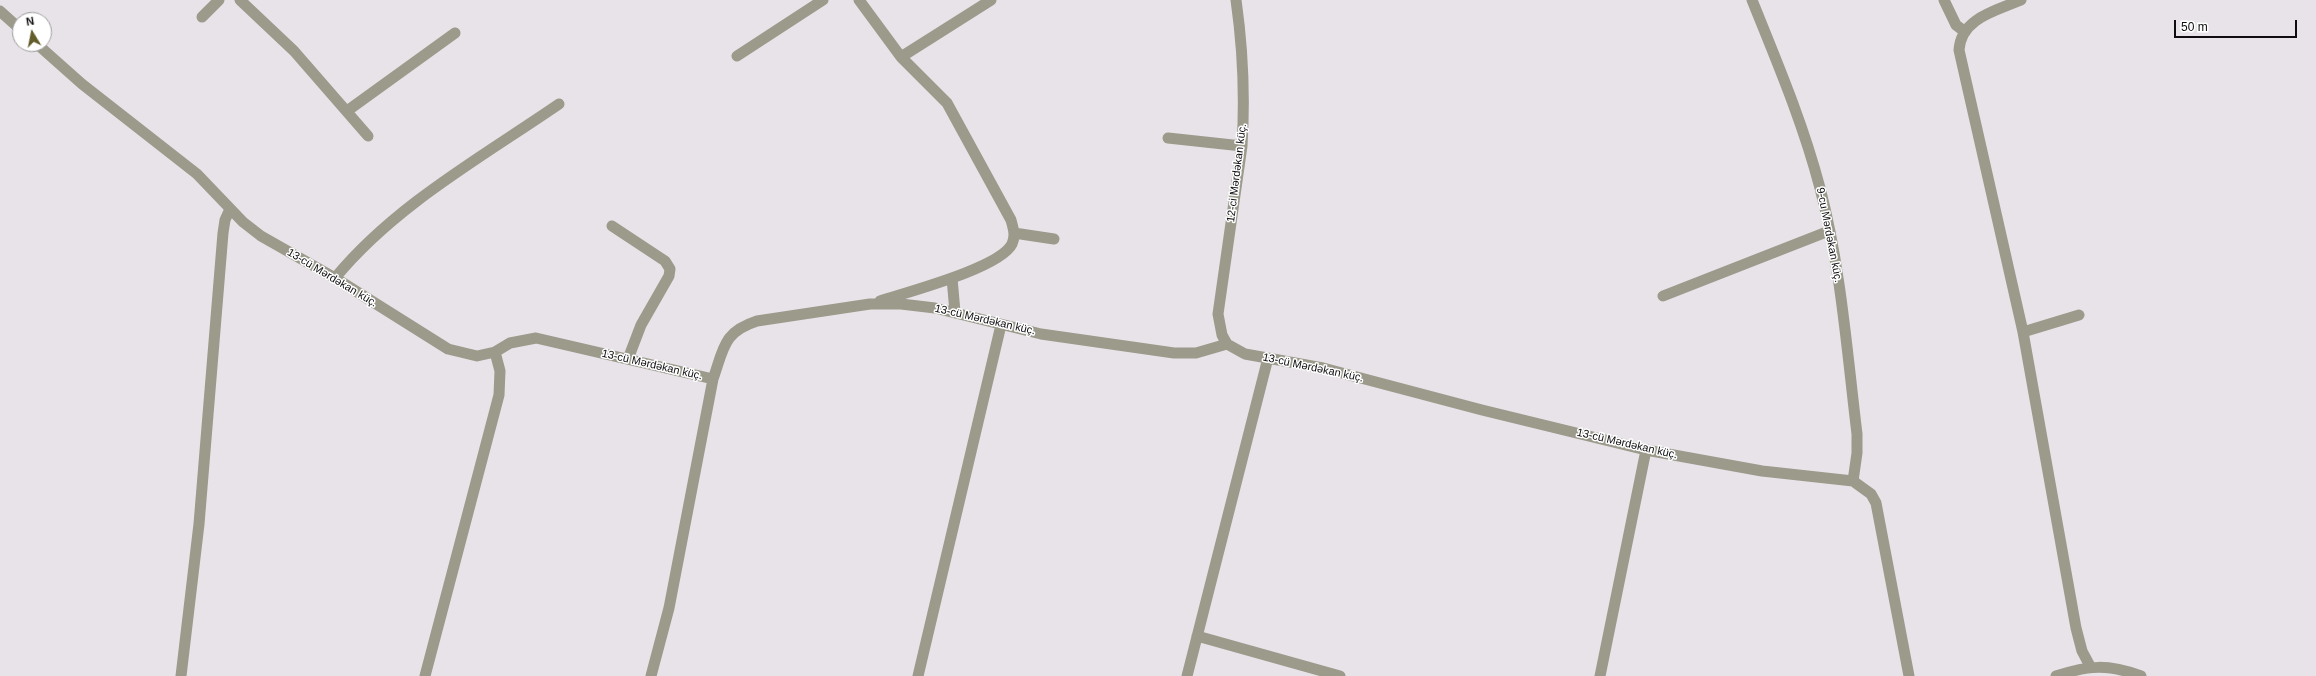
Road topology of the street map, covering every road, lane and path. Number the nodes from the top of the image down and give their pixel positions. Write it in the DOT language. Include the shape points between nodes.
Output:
graph roads {
  1 [pos="219,0"];
  2 [pos="240,0"];
  3 [pos="823,0"];
  4 [pos="859,0"];
  5 [pos="991,0"];
  6 [pos="1236,0"];
  7 [pos="1752,0"];
  8 [pos="1944,0"];
  9 [pos="2021,0"];
  10 [pos="0,11"];
  11 [pos="202,17"];
  12 [pos="12,22"];
  13 [pos="1964,31"];
  14 [pos="455,33"];
  15 [pos="46,52"];
  16 [pos="737,56"];
  17 [pos="901,57"];
  18 [pos="559,104"];
  19 [pos="347,111"];
  20 [pos="368,136"];
  21 [pos="1168,138"];
  22 [pos="1242,146"];
  23 [pos="230,209"];
  24 [pos="612,226"];
  25 [pos="1829,231"];
  26 [pos="1014,233"];
  27 [pos="1054,239"];
  28 [pos="335,278"];
  29 [pos="952,278"];
  30 [pos="1663,296"];
  31 [pos="870,304"];
  32 [pos="954,312"];
  33 [pos="2079,315"];
  34 [pos="1001,325"];
  35 [pos="2023,332"];
  36 [pos="1227,344"];
  37 [pos="495,352"];
  38 [pos="1268,358"];
  39 [pos="628,359"];
  40 [pos="712,379"];
  41 [pos="1646,450"];
  42 [pos="1854,481"];
  43 [pos="1197,636"];
  44 [pos="2090,666"];
  45 [pos="181,676"];
  46 [pos="425,676"];
  47 [pos="651,676"];
  48 [pos="918,676"];
  49 [pos="1187,676"];
  50 [pos="1340,676"];
  51 [pos="1600,676"];
  52 [pos="1910,676"];
  53 [pos="2056,676"];
  54 [pos="2141,676"];
  1 -- 11 [label="street"];
  2 -- 19 [label="street" via="294,51"];
  3 -- 16 [label="street"];
  4 -- 17 [label="street"];
  5 -- 17 [label="street"];
  6 -- 22 [label="street, 12-ci Mərdəkan küç." via="1244,87"];
  7 -- 25 [label="street, 9-cu Mərdəkan küç." via="1805,137"];
  8 -- 13 [label="street" via="1956,25"];
  9 -- 13 [label="street" via="1980,18"];
  10 -- 12 [label="street"];
  13 -- 35 [label="street" via="1960,40 1961,57"];
  14 -- 19 [label="street"];
  15 -- 23 [label="street, 13-cü Mərdəkan küç." via="82,84 197,174"];
  17 -- 26 [label="street" via="947,103 1011,220"];
  18 -- 28 [label="street" via="429,192 355,254"];
  19 -- 20 [label="street"];
  21 -- 22 [label="street"];
  22 -- 36 [label="street, 12-ci Mərdəkan küç." via="1218,314 1222,335"];
  23 -- 28 [label="street, 13-cü Mərdəkan küç." via="261,236"];
  23 -- 45 [label="street" via="223,233 199,524"];
  24 -- 39 [label="street" via="665,261 670,269 669,276 641,324"];
  25 -- 30 [label="street"];
  25 -- 42 [label="street, 9-cu Mərdəkan küç." via="1839,283 1857,434"];
  26 -- 27 [label="street"];
  26 -- 29 [label="street" via="1012,244 1002,255"];
  28 -- 37 [label="street, 13-cü Mərdəkan küç." via="448,349 477,356"];
  29 -- 31 [label="street"];
  29 -- 32 [label="street"];
  31 -- 32 [label="street, 13-cü Mərdəkan küç." via="908,305"];
  31 -- 40 [label="street, 13-cü Mərdəkan küç." via="757,321 742,326 728,338"];
  32 -- 34 [label="street, 13-cü Mərdəkan küç."];
  33 -- 35 [label="street"];
  34 -- 36 [label="street, 13-cü Mərdəkan küç." via="1041,334 1174,353 1196,353"];
  34 -- 48 [label="street"];
  35 -- 44 [label="street" via="2076,628 2082,651"];
  36 -- 38 [label="street, 13-cü Mərdəkan küç." via="1245,354"];
  37 -- 39 [label="street, 13-cü Mərdəkan küç." via="510,343 536,338"];
  37 -- 46 [label="street" via="500,371 499,395"];
  38 -- 41 [label="street, 13-cü Mərdəkan küç." via="1323,368"];
  38 -- 43 [label="street"];
  39 -- 40 [label="street, 13-cü Mərdəkan küç."];
  40 -- 47 [label="street" via="669,608"];
  41 -- 42 [label="street, 13-cü Mərdəkan küç." via="1762,472"];
  41 -- 51 [label="street"];
  42 -- 52 [label="street" via="1871,494 1876,503"];
  43 -- 49 [label="street"];
  43 -- 50 [label="street"];
  44 -- 53 [label="street"];
  44 -- 54 [label="street" via="2114,668"];
}
